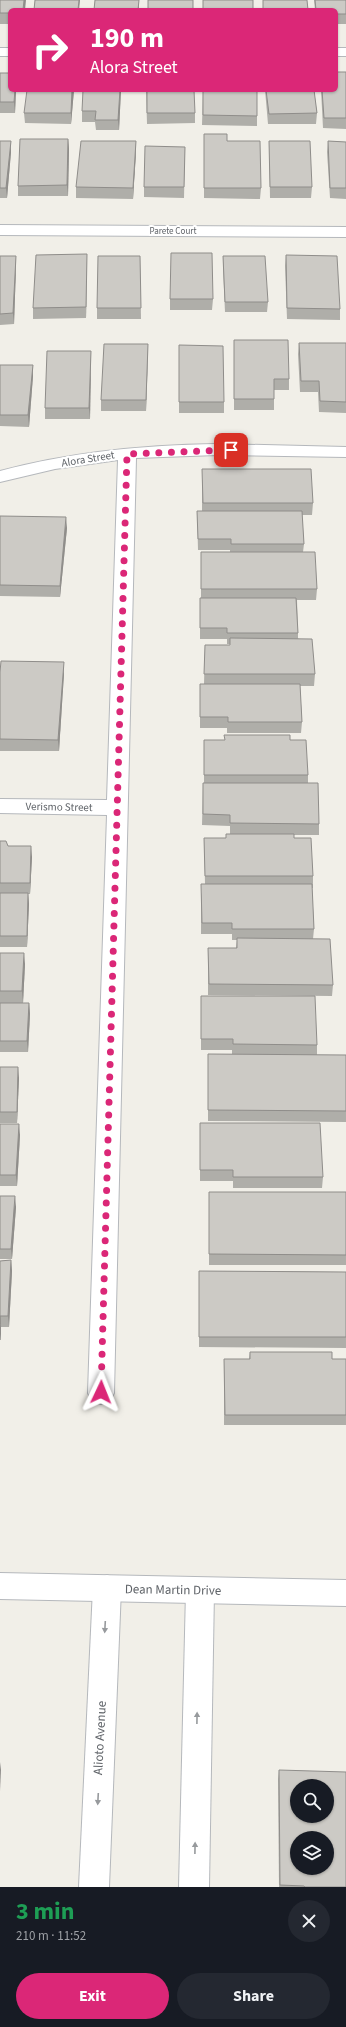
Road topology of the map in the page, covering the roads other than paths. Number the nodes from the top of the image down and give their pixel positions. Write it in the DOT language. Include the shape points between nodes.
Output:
graph roads {
  1 [pos="0,230"];
  2 [pos="346,232"];
  3 [pos="346,452"];
  4 [pos="127,454"];
  5 [pos="0,477"];
  6 [pos="0,806"];
  7 [pos="117,808"];
  8 [pos="101,1392"];
  9 [pos="0,1586"];
  10 [pos="107,1588"];
  11 [pos="200,1591"];
  12 [pos="346,1593"];
  13 [pos="94,1887"];
  14 [pos="194,1887"];
  1 -- 2 [label="street, Parete Court"];
  3 -- 4 [label="street, Alora Street" via="231,450"];
  4 -- 5 [label="street, Alora Street" via="89,458"];
  4 -- 7 [label="street"];
  6 -- 7 [label="street, Verismo Street"];
  7 -- 8 [label="street"];
  9 -- 10 [label="street, Dean Martin Drive"];
  10 -- 11 [label="street, Dean Martin Drive"];
  10 -- 13 [label="street, Alioto Avenue, one-way"];
  11 -- 12 [label="street, Dean Martin Drive"];
  14 -- 11 [label="street, one-way"];
}
